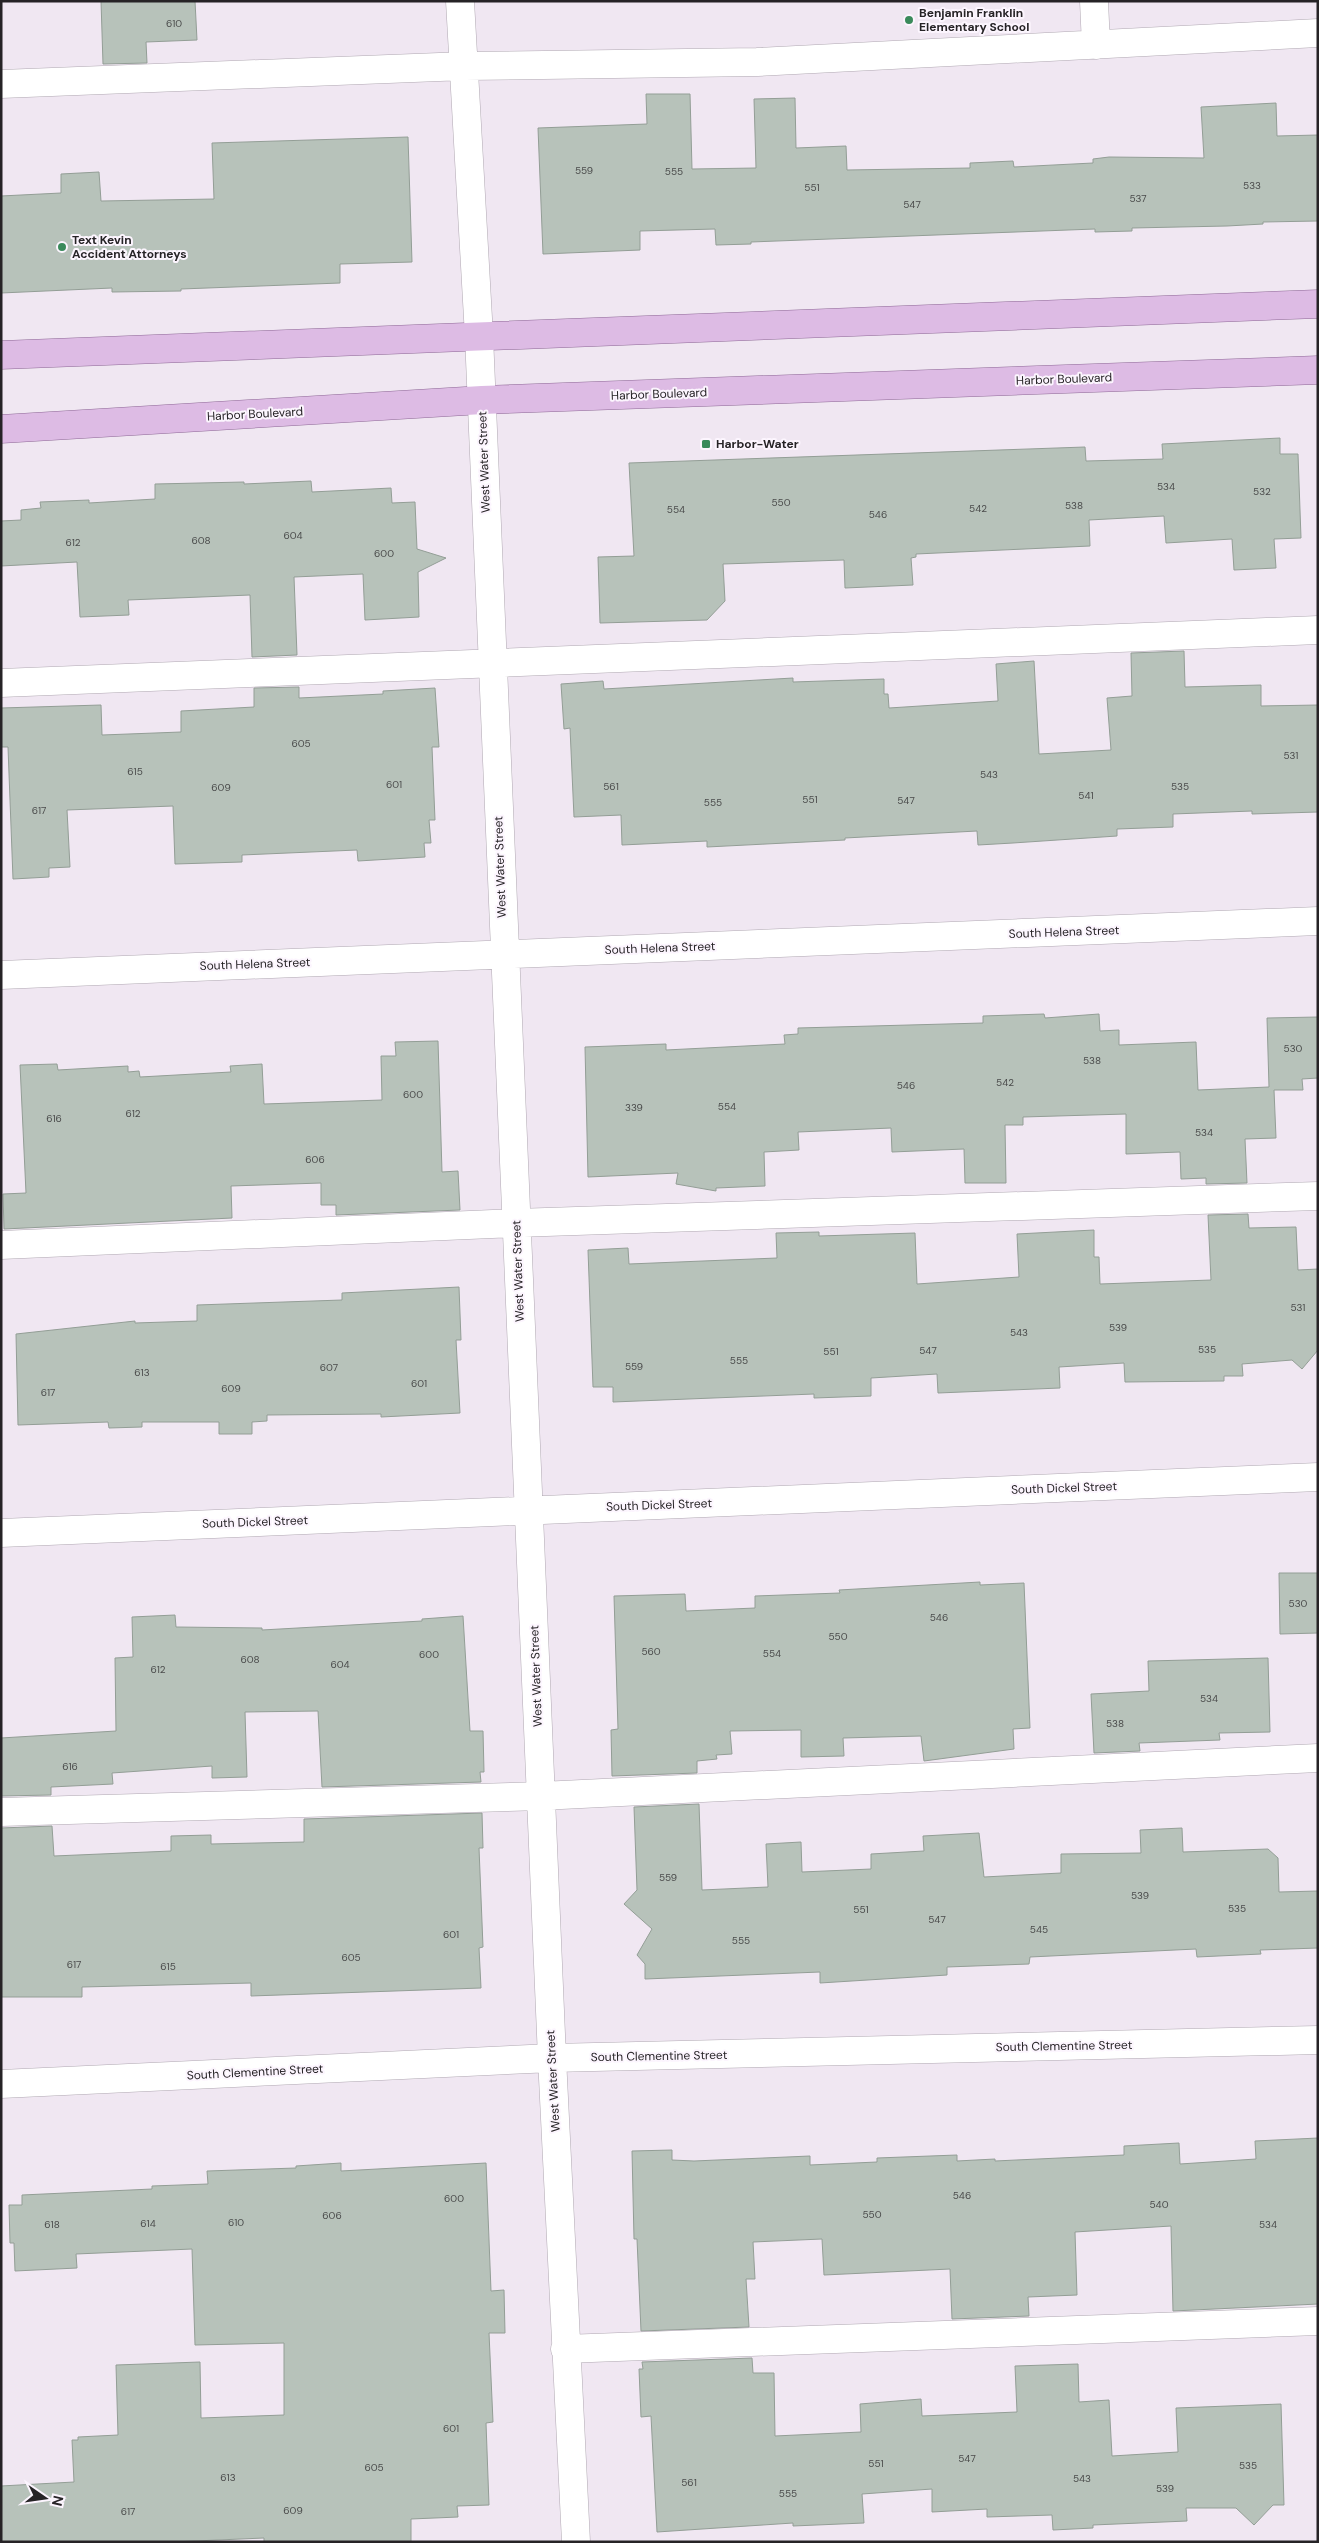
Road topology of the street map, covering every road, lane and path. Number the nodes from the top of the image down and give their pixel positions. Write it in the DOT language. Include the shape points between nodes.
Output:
graph roads {
  1 [pos="460,1"];
  2 [pos="1094,1"];
  3 [pos="1318,33"];
  4 [pos="1096,45"];
  5 [pos="466,66"];
  6 [pos="1,84"];
  7 [pos="1318,304"];
  8 [pos="480,336"];
  9 [pos="1,355"];
  10 [pos="1318,370"];
  11 [pos="482,400"];
  12 [pos="1,429"];
  13 [pos="1318,630"];
  14 [pos="492,663"];
  15 [pos="1,683"];
  16 [pos="1318,921"];
  17 [pos="504,954"];
  18 [pos="1,975"];
  19 [pos="1318,1196"];
  20 [pos="516,1223"];
  21 [pos="1,1245"];
  22 [pos="1318,1477"];
  23 [pos="528,1511"];
  24 [pos="1,1533"];
  25 [pos="1318,1758"];
  26 [pos="541,1796"];
  27 [pos="1,1812"];
  28 [pos="1318,2040"];
  29 [pos="552,2058"];
  30 [pos="1,2084"];
  31 [pos="1318,2321"];
  32 [pos="565,2349"];
  33 [pos="576,2542"];
  1 -- 5 [label="street, West Water Street"];
  2 -- 4 [label="street"];
  3 -- 4 [label="street"];
  4 -- 5 [label="street" via="757,62"];
  5 -- 6 [label="street"];
  5 -- 8 [label="street, West Water Street"];
  7 -- 8 [label="main road"];
  8 -- 9 [label="main road"];
  8 -- 11 [label="street, West Water Street"];
  10 -- 11 [label="main road, Harbor Boulevard"];
  11 -- 12 [label="main road, Harbor Boulevard"];
  11 -- 14 [label="street, West Water Street"];
  13 -- 14 [label="street"];
  14 -- 15 [label="street"];
  14 -- 17 [label="street, West Water Street"];
  16 -- 17 [label="street, South Helena Street"];
  17 -- 18 [label="street, South Helena Street"];
  17 -- 20 [label="street, West Water Street"];
  19 -- 20 [label="street"];
  20 -- 21 [label="street"];
  20 -- 23 [label="street, West Water Street"];
  22 -- 23 [label="street, South Dickel Street"];
  23 -- 24 [label="street, South Dickel Street"];
  23 -- 26 [label="street, West Water Street"];
  25 -- 26 [label="street"];
  26 -- 27 [label="street"];
  26 -- 29 [label="street, West Water Street"];
  28 -- 29 [label="street, South Clementine Street"];
  29 -- 30 [label="street, South Clementine Street"];
  29 -- 32 [label="street, West Water Street"];
  31 -- 32 [label="street"];
  32 -- 33 [label="street, West Water Street"];
}
